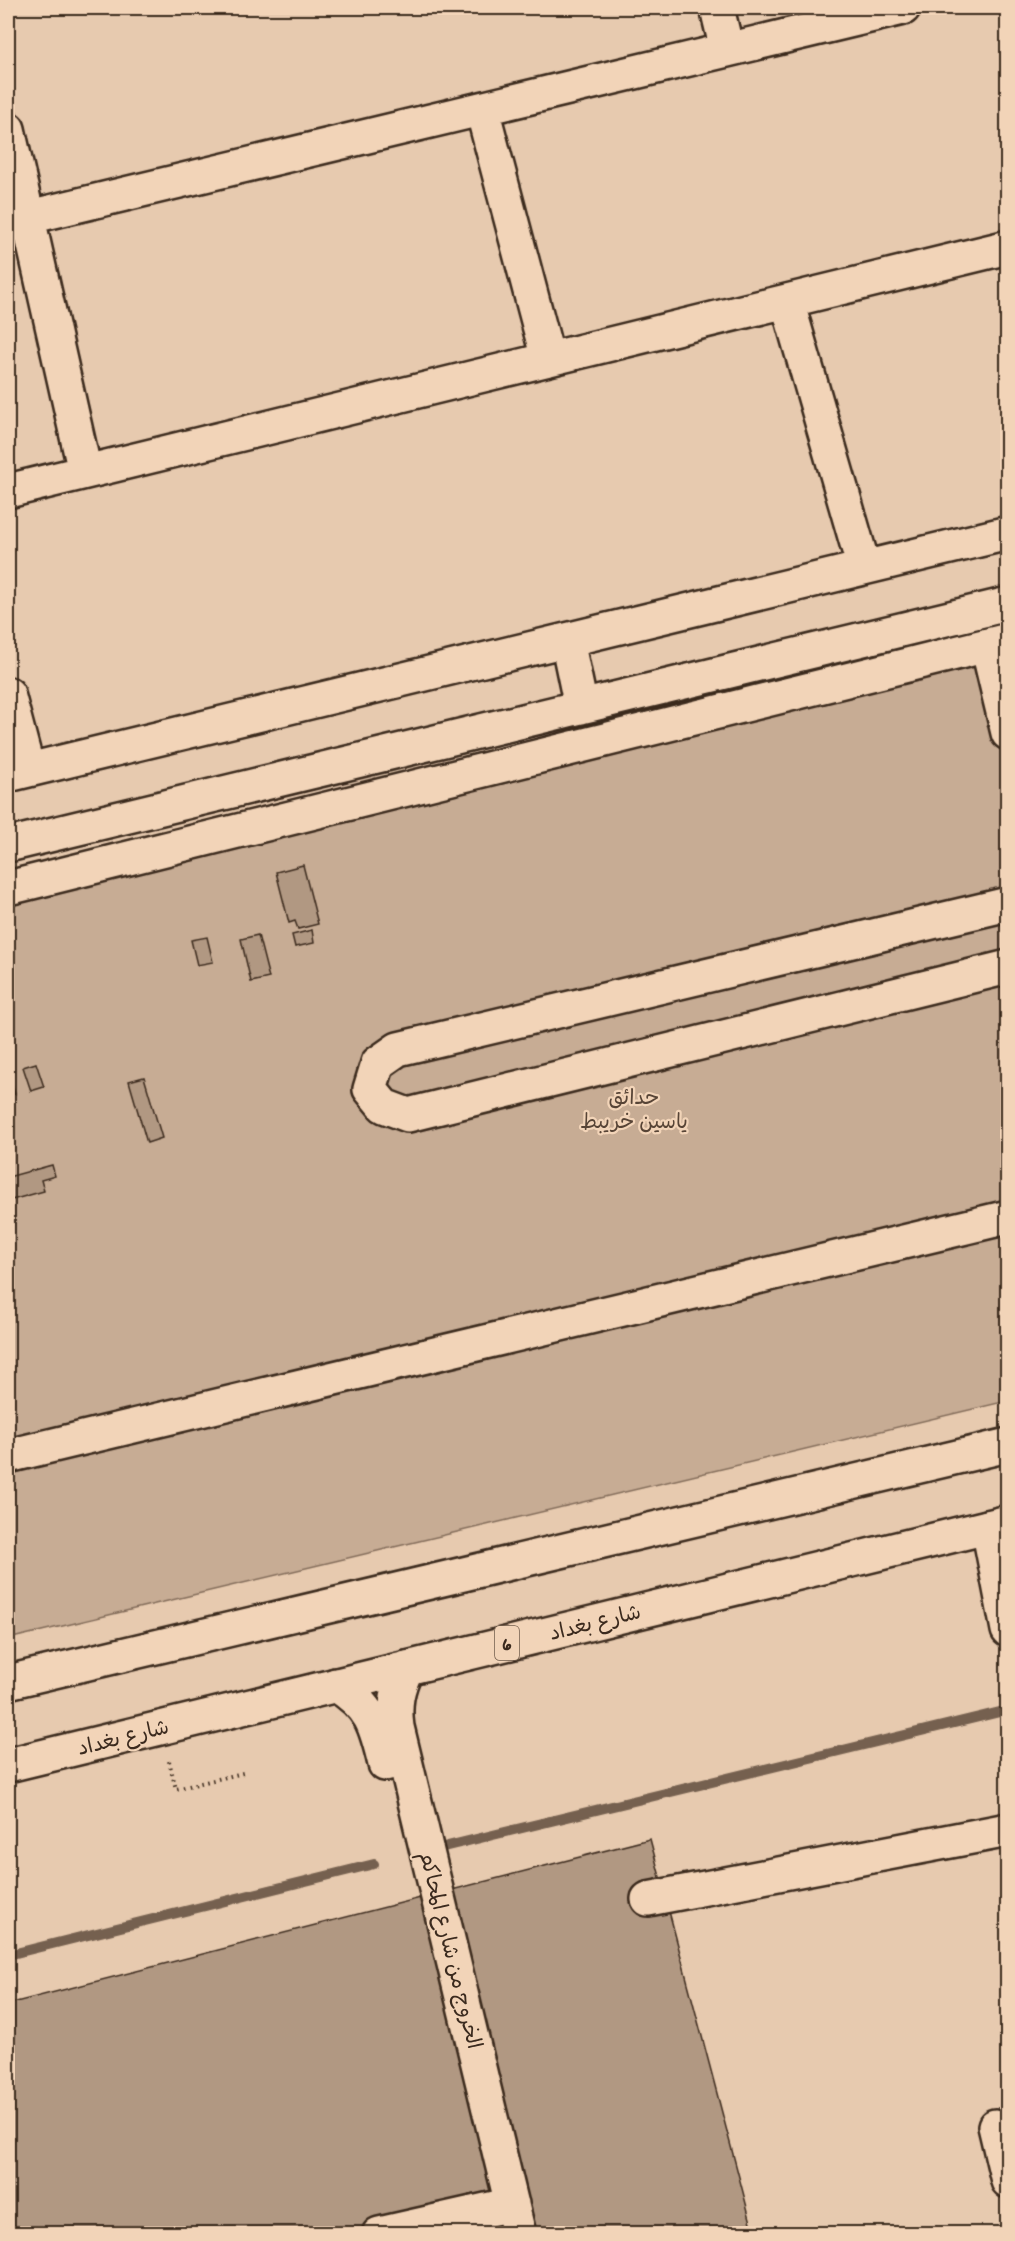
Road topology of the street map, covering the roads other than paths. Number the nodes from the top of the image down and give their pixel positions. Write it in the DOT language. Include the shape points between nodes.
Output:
graph roads {
  1 [pos="717,8"];
  2 [pos="903,8"];
  3 [pos="727,50"];
  4 [pos="482,109"];
  5 [pos="8,129"];
  6 [pos="29,217"];
  7 [pos="1008,247"];
  8 [pos="787,301"];
  9 [pos="548,359"];
  10 [pos="85,472"];
  11 [pos="8,491"];
  12 [pos="1008,533"];
  13 [pos="864,568"];
  14 [pos="1008,604"];
  15 [pos="567,640"];
  16 [pos="997,642"];
  17 [pos="8,694"];
  18 [pos="581,707"];
  19 [pos="1008,733"];
  20 [pos="18,772"];
  21 [pos="8,845"];
  22 [pos="8,888"];
  23 [pos="1008,904"];
  24 [pos="1008,967"];
  25 [pos="1008,1217"];
  26 [pos="1008,1445"];
  27 [pos="8,1456"];
  28 [pos="998,1525"];
  29 [pos="1008,1630"];
  30 [pos="407,1668"];
  31 [pos="8,1682"];
  32 [pos="336,1685"];
  33 [pos="8,1765"];
  34 [pos="1008,1830"];
  35 [pos="648,1899"];
  36 [pos="995,2126"];
  37 [pos="1008,2181"];
  38 [pos="506,2220"];
  39 [pos="379,2234"];
  1 -- 3 [label="main road"];
  2 -- 3 [label="main road"];
  3 -- 4 [label="main road"];
  4 -- 6 [label="main road"];
  4 -- 9 [label="main road"];
  5 -- 6 [label="main road"];
  6 -- 10 [label="main road"];
  7 -- 8 [label="main road"];
  8 -- 9 [label="main road"];
  8 -- 13 [label="main road"];
  9 -- 10 [label="main road"];
  10 -- 11 [label="main road"];
  12 -- 13 [label="main road"];
  13 -- 15 [label="main road"];
  14 -- 18 [label="main road"];
  15 -- 18 [label="main road"];
  15 -- 20 [label="main road"];
  16 -- 19 [label="main road"];
  16 -- 22 [label="main road"];
  17 -- 20 [label="main road"];
  18 -- 21 [label="main road"];
  23 -- 24 [label="main road" via="398,1049 378,1063 370,1089 384,1106 408,1115"];
  25 -- 27 [label="main road"];
  26 -- 31 [label="main road"];
  28 -- 29 [label="main road"];
  28 -- 30 [label="main road, شارع بغداد / 6"];
  30 -- 32 [label="main road, شارع بغداد / 6"];
  30 -- 38 [label="main road, الخروج من شارع المحاكم" via="396,1695 397,1726"];
  32 -- 33 [label="main road, شارع بغداد / 6"];
  32 -- 38 [label="main road" via="362,1704 378,1731"];
  34 -- 35 [label="main road"];
  36 -- 37 [label="main road"];
  38 -- 39 [label="main road"];
}
